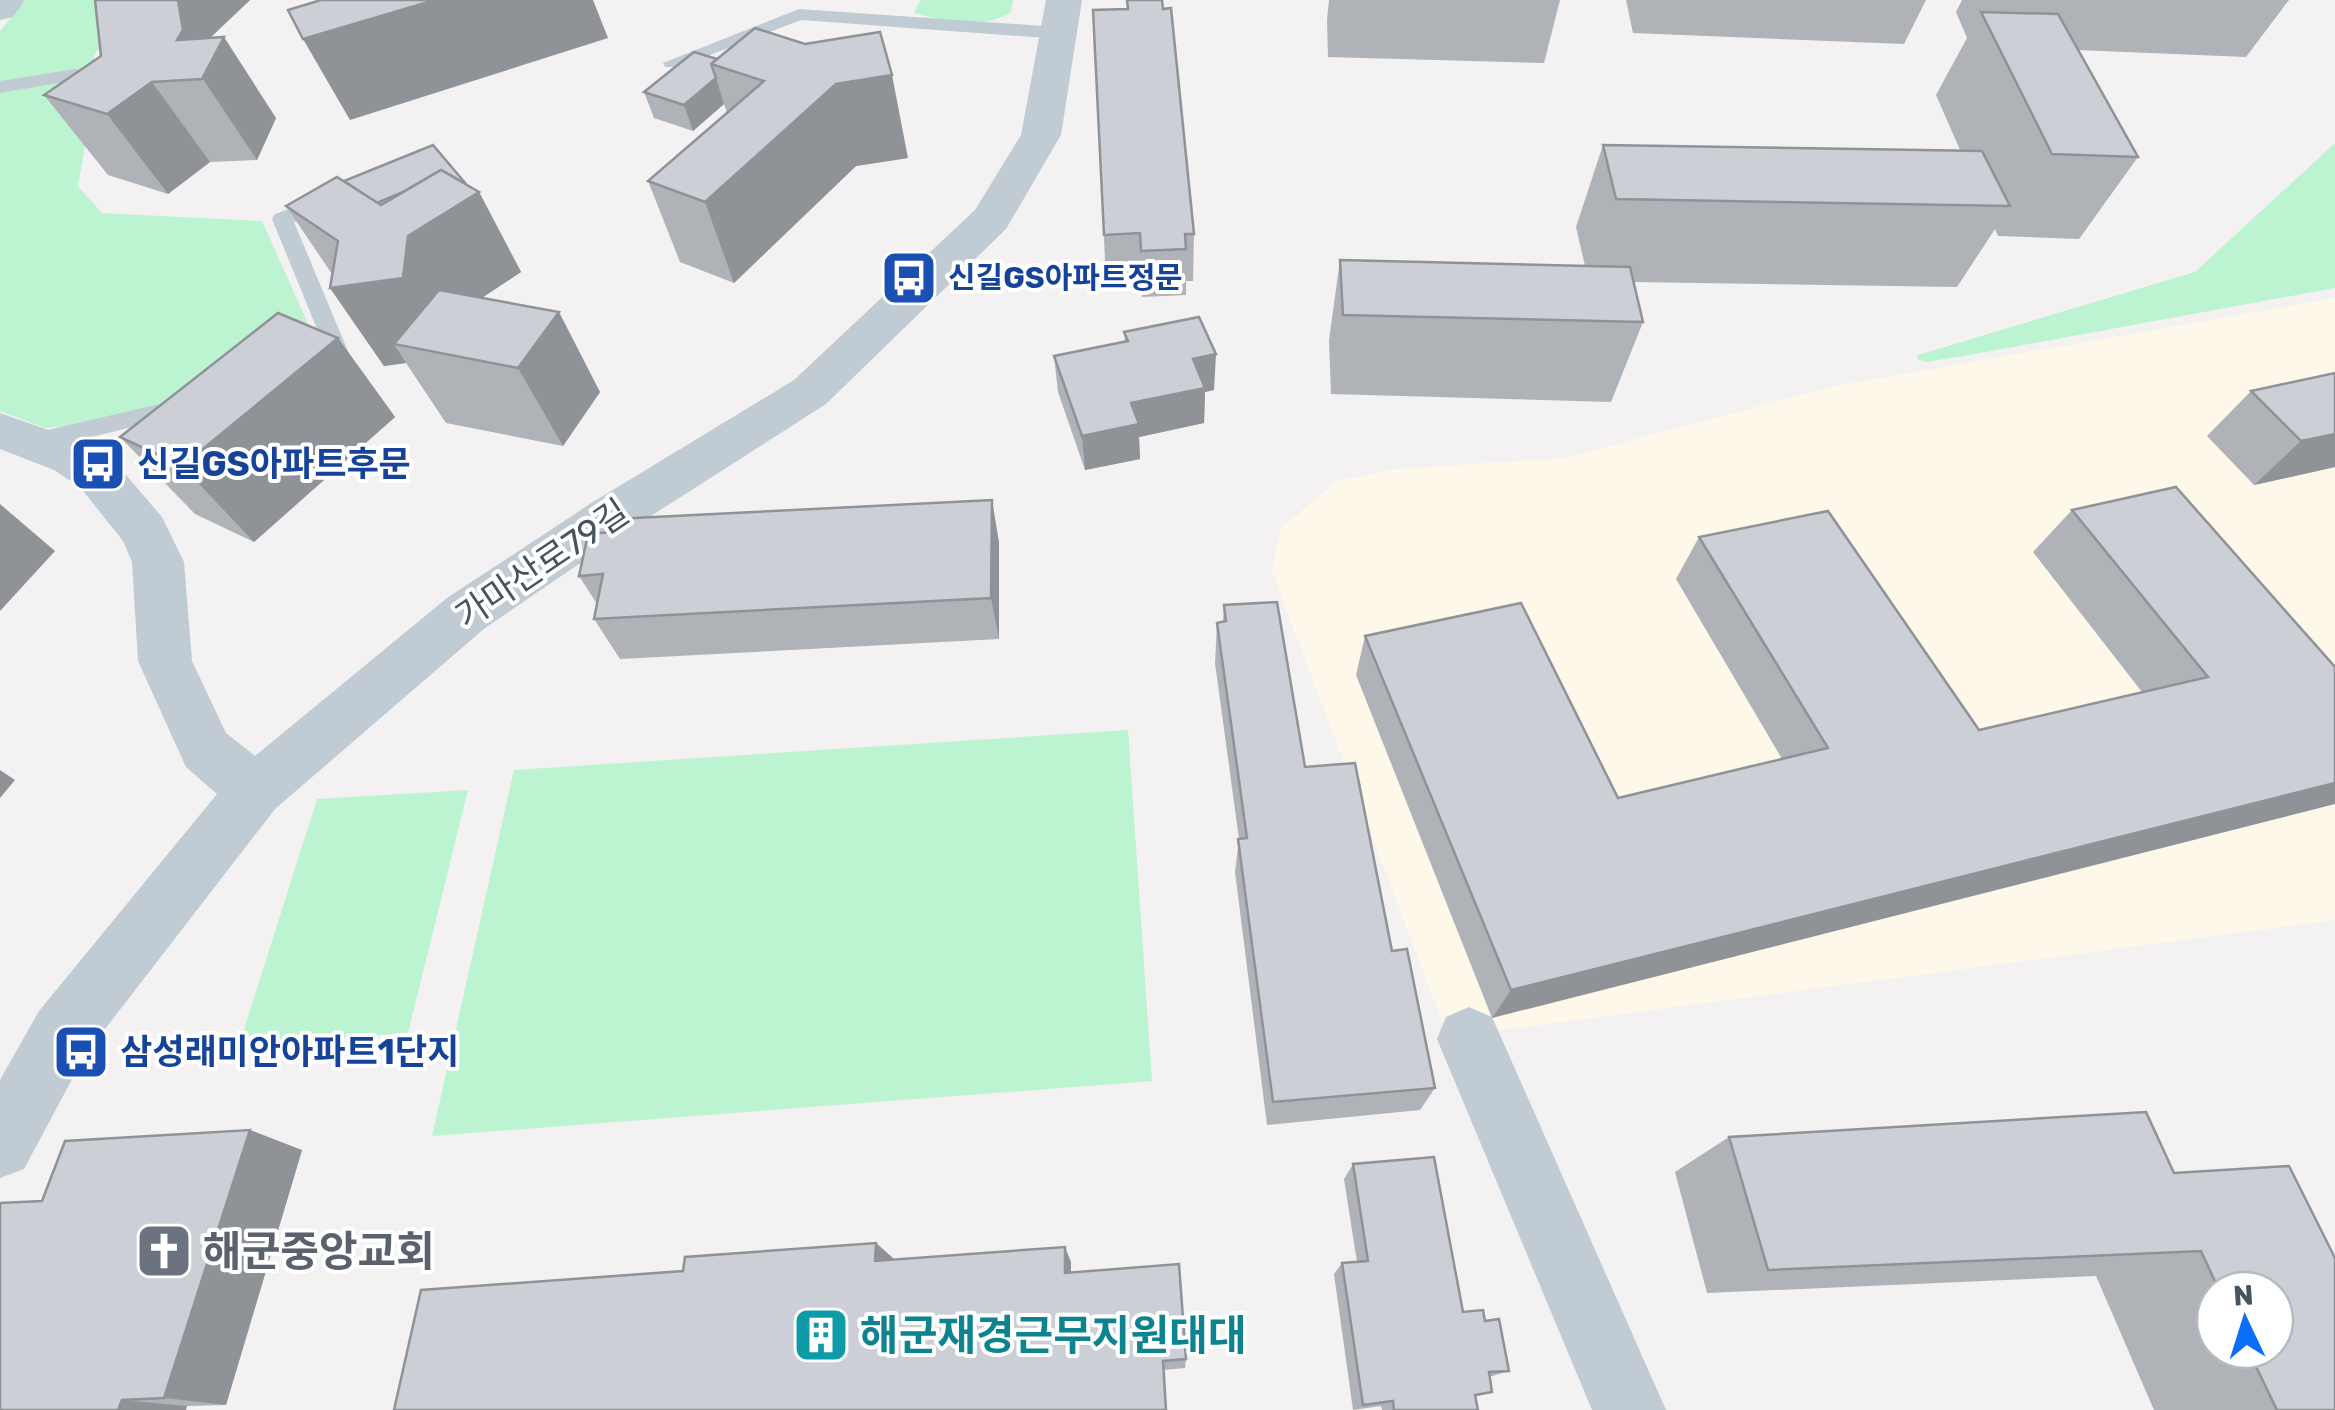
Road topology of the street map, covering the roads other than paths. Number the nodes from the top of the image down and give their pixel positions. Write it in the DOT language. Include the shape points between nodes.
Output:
graph roads {
  1 [pos="7,0"];
  2 [pos="0,9"];
  3 [pos="1061,16"];
  4 [pos="672,64"];
  5 [pos="74,75"];
  6 [pos="0,87"];
  7 [pos="328,202"];
  8 [pos="328,372"];
  9 [pos="200,402"];
  10 [pos="18,436"];
  11 [pos="255,791"];
  12 [pos="1469,1039"];
  13 [pos="0,1145"];
  14 [pos="1630,1410"];
  1 -- 2 [label="street"];
  3 -- 4 [label="lane" via="799,14"];
  3 -- 11 [label="street, 가마산로79길" via="1041,135 991,218 810,392 466,614"];
  5 -- 6 [label="lane"];
  7 -- 8 [label="lane" via="282,219 347,368"];
  9 -- 10 [label="lane"];
  10 -- 11 [label="street" via="96,474 144,532 158,562 165,662 206,750"];
  11 -- 13 [label="street, 가마산로79길" via="62,1032"];
  12 -- 14 [label="street"];
}
